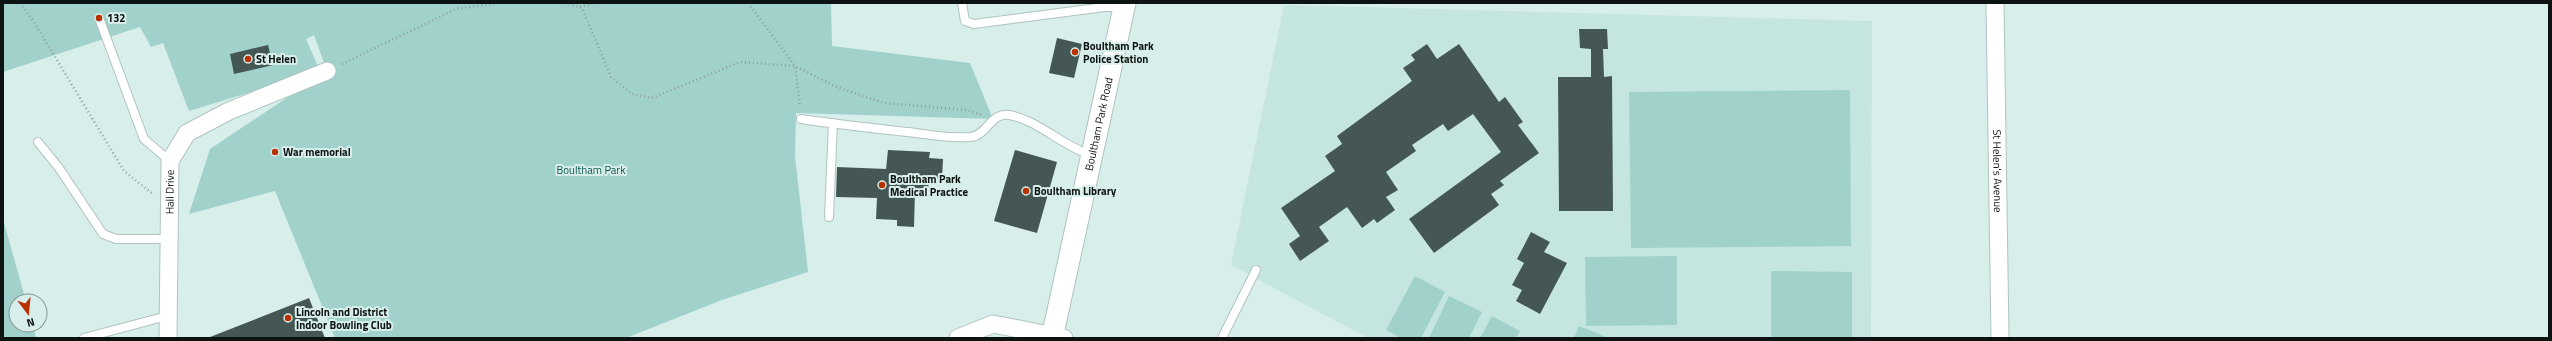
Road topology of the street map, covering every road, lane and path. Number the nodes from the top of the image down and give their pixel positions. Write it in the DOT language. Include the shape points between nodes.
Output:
graph roads {
  1 [pos="20,3"];
  2 [pos="472,3"];
  3 [pos="497,3"];
  4 [pos="565,3"];
  5 [pos="594,3"];
  6 [pos="748,3"];
  7 [pos="962,3"];
  8 [pos="1995,3"];
  9 [pos="1124,5"];
  10 [pos="474,7"];
  11 [pos="580,7"];
  12 [pos="99,18"];
  13 [pos="795,66"];
  14 [pos="327,71"];
  15 [pos="800,107"];
  16 [pos="801,119"];
  17 [pos="994,119"];
  18 [pos="833,123"];
  19 [pos="38,142"];
  20 [pos="1094,156"];
  21 [pos="170,160"];
  22 [pos="169,206"];
  23 [pos="829,217"];
  24 [pos="168,239"];
  25 [pos="1256,270"];
  26 [pos="167,316"];
  27 [pos="1056,337"];
  28 [pos="84,338"];
  29 [pos="168,338"];
  30 [pos="958,338"];
  31 [pos="1222,338"];
  32 [pos="2000,338"];
  1 -- 22 [label="path" via="124,171"];
  2 -- 10 [label="path"];
  3 -- 10 [label="path"];
  4 -- 11 [label="path"];
  5 -- 11 [label="path"];
  6 -- 13 [label="path"];
  7 -- 9 [label="lane" via="965,21 974,24"];
  8 -- 32 [label="street, St Helen's Avenue"];
  9 -- 20 [label="street, Boultham Park Road"];
  10 -- 14 [label="path" via="456,9"];
  11 -- 13 [label="path" via="611,77 632,94 652,98 740,62"];
  12 -- 21 [label="lane" via="144,139"];
  13 -- 15 [label="path"];
  13 -- 17 [label="path" via="837,87 884,103 967,110"];
  14 -- 21 [label="street, Hall Drive" via="229,111 187,134"];
  16 -- 18 [label="lane"];
  17 -- 18 [label="lane" via="984,130 970,137"];
  17 -- 20 [label="lane" via="1006,115 1015,117 1080,152"];
  18 -- 23 [label="lane"];
  19 -- 24 [label="lane" via="63,172 103,234 116,239"];
  20 -- 27 [label="street, Boultham Park Road"];
  21 -- 22 [label="street, Hall Drive"];
  22 -- 24 [label="street, Hall Drive"];
  24 -- 26 [label="street, Hall Drive"];
  25 -- 31 [label="lane"];
  26 -- 28 [label="lane"];
  26 -- 29 [label="street, Hall Drive"];
  27 -- 30 [label="street" via="994,324"];
}
